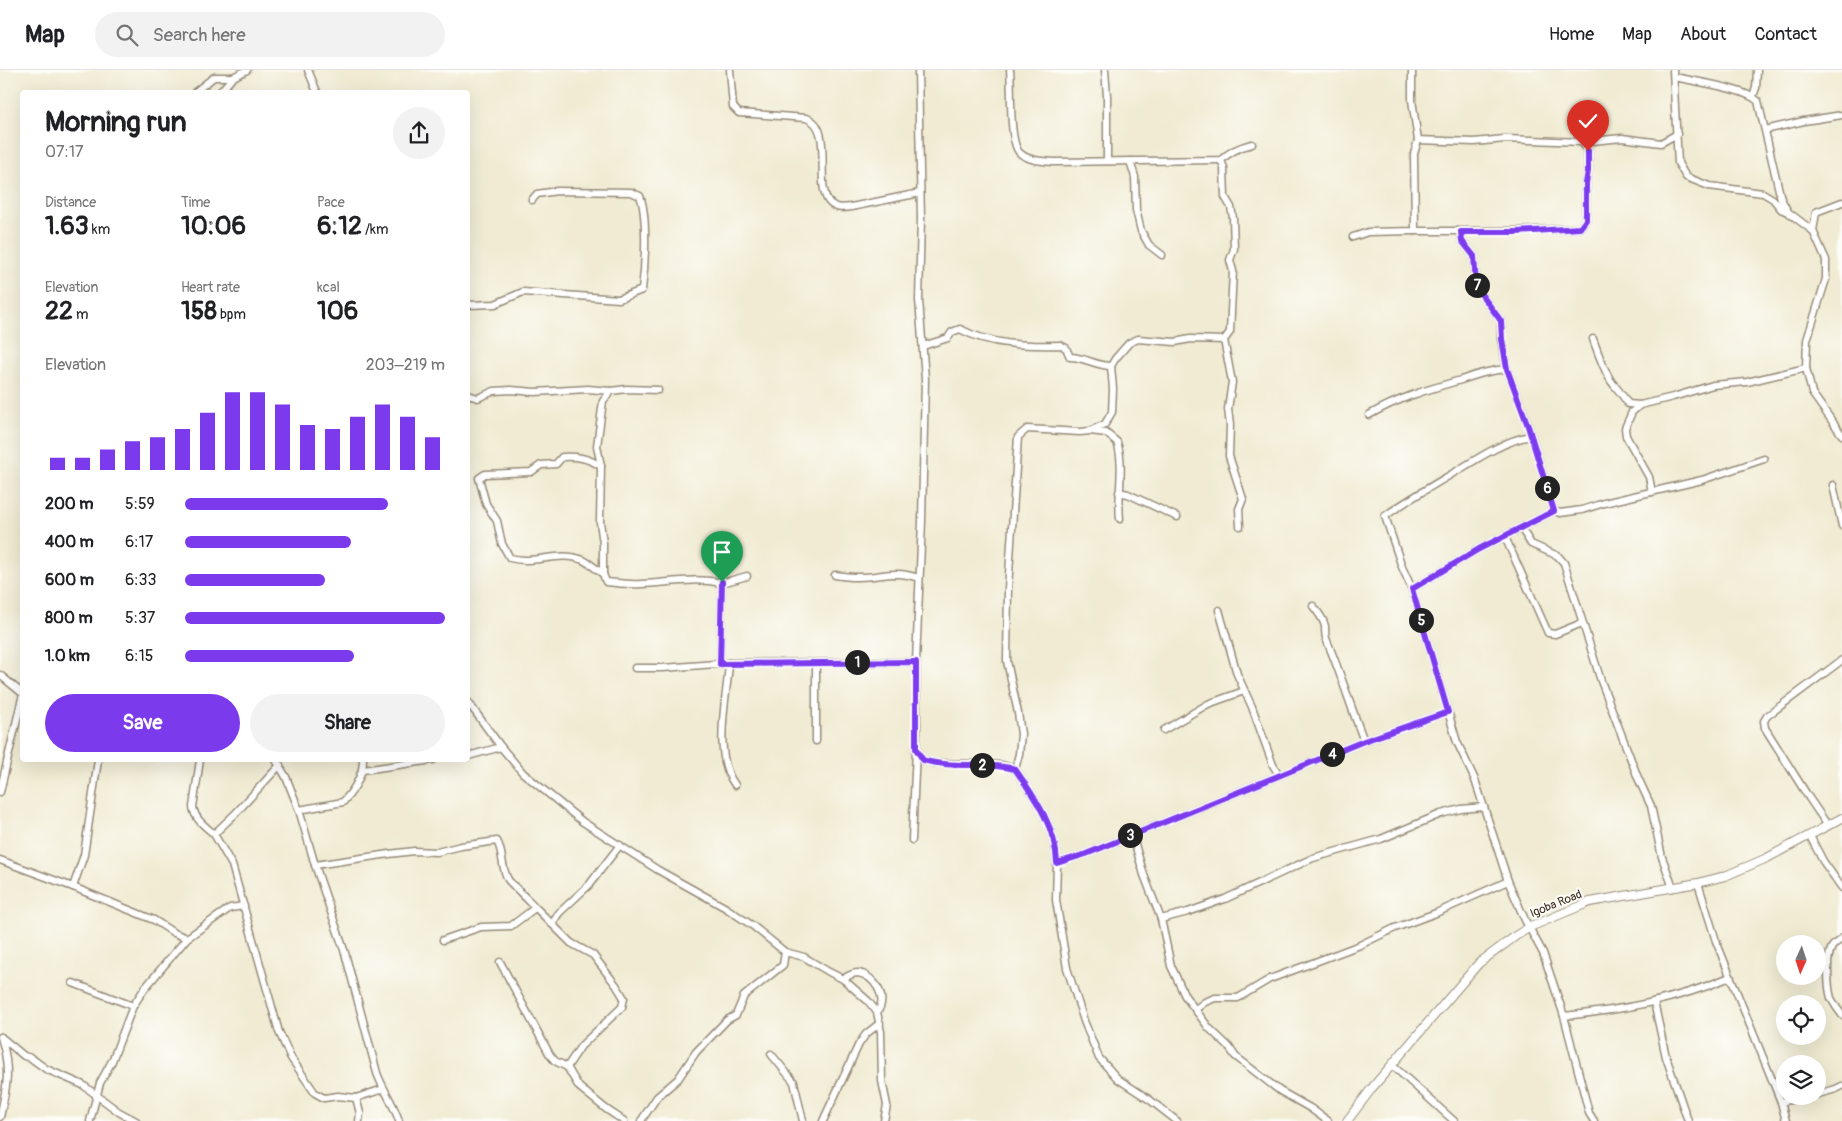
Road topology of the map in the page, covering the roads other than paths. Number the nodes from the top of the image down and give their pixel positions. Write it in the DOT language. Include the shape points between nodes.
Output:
graph roads {
  1 [pos="246,70"];
  2 [pos="308,70"];
  3 [pos="730,70"];
  4 [pos="918,70"];
  5 [pos="1010,70"];
  6 [pos="1105,70"];
  7 [pos="1412,70"];
  8 [pos="1757,70"];
  9 [pos="1674,74"];
  10 [pos="233,77"];
  11 [pos="198,90"];
  12 [pos="222,90"];
  13 [pos="316,90"];
  14 [pos="1753,96"];
  15 [pos="1842,114"];
  16 [pos="1765,130"];
  17 [pos="1677,134"];
  18 [pos="1418,140"];
  19 [pos="1582,142"];
  20 [pos="1252,144"];
  21 [pos="1221,160"];
  22 [pos="1108,161"];
  23 [pos="1130,161"];
  24 [pos="920,193"];
  25 [pos="532,200"];
  26 [pos="1842,202"];
  27 [pos="1788,212"];
  28 [pos="1416,231"];
  29 [pos="1813,231"];
  30 [pos="1461,232"];
  31 [pos="1353,237"];
  32 [pos="1162,255"];
  33 [pos="470,305"];
  34 [pos="1593,339"];
  35 [pos="1224,340"];
  36 [pos="923,346"];
  37 [pos="1111,366"];
  38 [pos="1806,368"];
  39 [pos="1507,369"];
  40 [pos="658,390"];
  41 [pos="611,391"];
  42 [pos="470,396"];
  43 [pos="1640,405"];
  44 [pos="1369,416"];
  45 [pos="1090,431"];
  46 [pos="1842,435"];
  47 [pos="1530,436"];
  48 [pos="1764,459"];
  49 [pos="601,466"];
  50 [pos="1833,485"];
  51 [pos="1119,492"];
  52 [pos="1652,492"];
  53 [pos="1554,511"];
  54 [pos="1177,518"];
  55 [pos="1120,519"];
  56 [pos="1240,526"];
  57 [pos="1842,526"];
  58 [pos="1521,528"];
  59 [pos="1505,537"];
  60 [pos="603,574"];
  61 [pos="835,575"];
  62 [pos="747,576"];
  63 [pos="919,578"];
  64 [pos="722,582"];
  65 [pos="1412,589"];
  66 [pos="1313,606"];
  67 [pos="1219,610"];
  68 [pos="1582,623"];
  69 [pos="1842,660"];
  70 [pos="916,662"];
  71 [pos="728,663"];
  72 [pos="816,663"];
  73 [pos="720,664"];
  74 [pos="635,668"];
  75 [pos="0,675"];
  76 [pos="20,691"];
  77 [pos="1244,691"];
  78 [pos="470,705"];
  79 [pos="20,707"];
  80 [pos="1448,712"];
  81 [pos="1164,730"];
  82 [pos="816,741"];
  83 [pos="1364,741"];
  84 [pos="501,747"];
  85 [pos="916,749"];
  86 [pos="470,755"];
  87 [pos="98,762"];
  88 [pos="200,762"];
  89 [pos="278,762"];
  90 [pos="364,762"];
  91 [pos="419,762"];
  92 [pos="1015,769"];
  93 [pos="363,770"];
  94 [pos="1279,775"];
  95 [pos="735,785"];
  96 [pos="0,792"];
  97 [pos="1484,807"];
  98 [pos="299,810"];
  99 [pos="1842,818"];
  100 [pos="1828,826"];
  101 [pos="214,834"];
  102 [pos="1132,834"];
  103 [pos="1810,836"];
  104 [pos="912,840"];
  105 [pos="620,844"];
  106 [pos="0,860"];
  107 [pos="1057,863"];
  108 [pos="314,864"];
  109 [pos="1508,881"];
  110 [pos="1698,883"];
  111 [pos="74,887"];
  112 [pos="1673,888"];
  113 [pos="1842,888"];
  114 [pos="244,906"];
  115 [pos="535,908"];
  116 [pos="1161,919"];
  117 [pos="552,924"];
  118 [pos="1530,927"];
  119 [pos="187,938"];
  120 [pos="1842,938"];
  121 [pos="443,940"];
  122 [pos="785,952"];
  123 [pos="799,956"];
  124 [pos="500,962"];
  125 [pos="783,965"];
  126 [pos="1730,977"];
  127 [pos="843,979"];
  128 [pos="73,983"];
  129 [pos="1654,1002"];
  130 [pos="133,1006"];
  131 [pos="1196,1011"];
  132 [pos="877,1012"];
  133 [pos="1842,1015"];
  134 [pos="1564,1016"];
  135 [pos="880,1023"];
  136 [pos="0,1036"];
  137 [pos="771,1054"];
  138 [pos="1392,1065"];
  139 [pos="567,1067"];
  140 [pos="1842,1086"];
  141 [pos="383,1089"];
  142 [pos="1776,1090"];
  143 [pos="1826,1092"];
  144 [pos="96,1096"];
  145 [pos="356,1098"];
  146 [pos="1782,1105"];
  147 [pos="0,1117"];
  148 [pos="90,1121"];
  149 [pos="136,1121"];
  150 [pos="359,1121"];
  151 [pos="399,1121"];
  152 [pos="624,1121"];
  153 [pos="640,1121"];
  154 [pos="803,1121"];
  155 [pos="823,1121"];
  156 [pos="884,1121"];
  157 [pos="1177,1121"];
  158 [pos="1328,1121"];
  159 [pos="1347,1121"];
  160 [pos="1454,1121"];
  161 [pos="1594,1121"];
  162 [pos="1688,1121"];
  163 [pos="1786,1121"];
  1 -- 10 [label="street"];
  2 -- 13 [label="street"];
  3 -- 24 [label="street" via="733,108 739,114 806,118 817,124 830,204 851,207"];
  4 -- 24 [label="street"];
  5 -- 22 [label="street" via="1012,132 1015,149 1020,154 1035,160 1055,162"];
  6 -- 22 [label="street"];
  7 -- 18 [label="street" via="1412,100"];
  8 -- 14 [label="street"];
  9 -- 14 [label="street"];
  9 -- 17 [label="street"];
  10 -- 11 [label="street" via="214,77"];
  10 -- 12 [label="street"];
  14 -- 16 [label="street" via="1758,101"];
  15 -- 16 [label="street"];
  16 -- 27 [label="street" via="1781,199"];
  17 -- 19 [label="street" via="1661,143 1622,138"];
  17 -- 27 [label="street" via="1678,163 1686,177 1709,186 1763,194"];
  18 -- 19 [label="street"];
  18 -- 28 [label="street" via="1414,154"];
  19 -- 30 [label="street" via="1588,151 1588,171 1586,220 1580,228"];
  20 -- 21 [label="street" via="1239,147"];
  21 -- 23 [label="street"];
  21 -- 35 [label="street" via="1225,197 1234,218 1234,249 1230,260 1233,271 1230,332"];
  22 -- 23 [label="street"];
  23 -- 32 [label="street" via="1141,230 1149,245"];
  24 -- 36 [label="street" via="919,300"];
  25 -- 33 [label="street" via="537,194 557,191 631,192 640,196 645,266 642,290 619,299 524,292 495,304"];
  26 -- 29 [label="street" via="1816,212"];
  27 -- 29 [label="street"];
  28 -- 30 [label="street"];
  28 -- 31 [label="street" via="1368,232"];
  29 -- 38 [label="street" via="1826,260 1826,278 1808,340"];
  30 -- 39 [label="street" via="1462,241 1474,256 1476,284 1501,321"];
  34 -- 43 [label="street" via="1609,376 1628,404"];
  35 -- 37 [label="street" via="1175,342 1138,339 1129,343"];
  35 -- 56 [label="street" via="1232,382 1228,409 1229,456 1243,499 1239,509"];
  36 -- 37 [label="street" via="948,338 960,328 993,341 1060,345 1066,348 1070,357 1082,357 1097,365"];
  36 -- 63 [label="street" via="925,379"];
  37 -- 45 [label="street" via="1112,412 1105,424"];
  38 -- 43 [label="street" via="1747,382 1713,385"];
  38 -- 46 [label="street" via="1812,393"];
  39 -- 44 [label="street" via="1442,384 1393,402"];
  39 -- 47 [label="street"];
  40 -- 41 [label="street"];
  41 -- 42 [label="street" via="510,390 494,391 478,398"];
  41 -- 49 [label="street" via="603,401 597,446"];
  43 -- 52 [label="street" via="1632,412 1625,428 1626,436 1649,477"];
  45 -- 51 [label="street" via="1106,433 1117,442 1122,466"];
  45 -- 92 [label="street" via="1028,429 1018,436 1008,589 1008,661 1020,734"];
  47 -- 53 [label="street"];
  47 -- 65 [label="street" via="1477,458 1385,516"];
  48 -- 52 [label="street" via="1702,480"];
  49 -- 60 [label="street"];
  49 -- 60 [label="street" via="578,456 562,458 556,464 541,465 531,472 485,474 479,478 486,504 510,558 522,561 564,556 584,561"];
  50 -- 57 [label="street"];
  51 -- 54 [label="street"];
  51 -- 55 [label="street"];
  52 -- 53 [label="street" via="1582,510"];
  53 -- 58 [label="street"];
  58 -- 59 [label="street"];
  58 -- 68 [label="street" via="1531,544 1558,556 1564,563"];
  59 -- 65 [label="street"];
  59 -- 68 [label="street" via="1548,633 1555,634"];
  60 -- 64 [label="street" via="606,582 617,583 704,579"];
  61 -- 63 [label="street" via="857,578 905,573"];
  62 -- 64 [label="street"];
  63 -- 70 [label="street"];
  64 -- 73 [label="street"];
  65 -- 80 [label="street"];
  66 -- 83 [label="street" via="1324,624 1344,692"];
  67 -- 77 [label="street"];
  68 -- 112 [label="street" via="1625,745 1652,806 1662,857"];
  69 -- 100 [label="street" via="1764,721 1765,728"];
  70 -- 72 [label="street"];
  70 -- 85 [label="street"];
  71 -- 72 [label="street"];
  71 -- 73 [label="street"];
  71 -- 95 [label="street" via="723,743 725,767"];
  72 -- 82 [label="street"];
  73 -- 74 [label="street"];
  75 -- 76 [label="street"];
  77 -- 81 [label="street" via="1208,704"];
  77 -- 94 [label="street"];
  78 -- 84 [label="street"];
  79 -- 96 [label="street"];
  80 -- 83 [label="street"];
  80 -- 97 [label="street"];
  83 -- 94 [label="street"];
  84 -- 86 [label="street"];
  84 -- 105 [label="street" via="530,780 583,822"];
  85 -- 92 [label="street" via="923,760 934,763 1002,765"];
  85 -- 104 [label="street"];
  87 -- 111 [label="street" via="84,856"];
  88 -- 101 [label="street" via="194,813"];
  89 -- 98 [label="street"];
  89 -- 101 [label="street"];
  90 -- 93 [label="street"];
  91 -- 93 [label="street"];
  92 -- 107 [label="street" via="1046,819 1056,848"];
  93 -- 98 [label="street" via="342,802"];
  94 -- 102 [label="street"];
  97 -- 109 [label="street"];
  97 -- 116 [label="street" via="1441,814 1381,839 1313,858 1226,898"];
  98 -- 108 [label="street"];
  99 -- 100 [label="street, Igoba Road"];
  100 -- 103 [label="street, Igoba Road"];
  101 -- 114 [label="street" via="232,865"];
  102 -- 107 [label="street"];
  102 -- 116 [label="street"];
  103 -- 110 [label="street, Igoba Road" via="1725,876"];
  103 -- 113 [label="street"];
  105 -- 117 [label="street" via="589,885"];
  105 -- 122 [label="street" via="754,926"];
  106 -- 111 [label="street"];
  107 -- 157 [label="street" via="1056,900 1067,968 1099,1058 1118,1079"];
  108 -- 115 [label="street" via="414,851 437,852 497,841 504,874"];
  108 -- 141 [label="street" via="345,953"];
  109 -- 118 [label="street"];
  109 -- 131 [label="street" via="1270,980 1238,998 1210,1000"];
  110 -- 112 [label="street, Igoba Road"];
  110 -- 126 [label="street"];
  111 -- 119 [label="street" via="154,920"];
  112 -- 118 [label="street, Igoba Road" via="1590,902"];
  114 -- 119 [label="street" via="230,908"];
  114 -- 145 [label="street" via="279,1032 291,1058 315,1093 324,1098"];
  115 -- 117 [label="street"];
  115 -- 121 [label="street" via="511,926 481,927"];
  116 -- 131 [label="street" via="1178,982"];
  117 -- 139 [label="street" via="571,943 593,955 624,998 622,1007 581,1046"];
  118 -- 134 [label="street" via="1543,953"];
  118 -- 138 [label="street, Igoba Road" via="1479,964"];
  119 -- 130 [label="street"];
  120 -- 133 [label="street" via="1829,952 1828,971 1832,1000"];
  122 -- 123 [label="street"];
  122 -- 125 [label="street"];
  123 -- 125 [label="street"];
  123 -- 127 [label="street"];
  124 -- 139 [label="street" via="550,1055"];
  125 -- 153 [label="street" via="744,996 736,1014 696,1052 678,1079 657,1098"];
  126 -- 129 [label="street" via="1694,992"];
  126 -- 142 [label="street"];
  127 -- 132 [label="street"];
  127 -- 132 [label="street" via="859,973 870,980 879,990 882,1000"];
  128 -- 130 [label="street"];
  129 -- 134 [label="street"];
  129 -- 162 [label="street" via="1666,1057"];
  130 -- 144 [label="street"];
  131 -- 158 [label="street" via="1235,1056 1280,1091"];
  132 -- 135 [label="street"];
  134 -- 161 [label="street" via="1589,1113"];
  135 -- 155 [label="street" via="859,1044"];
  135 -- 156 [label="street" via="882,1081 887,1105"];
  136 -- 144 [label="street" via="24,1056 82,1085"];
  136 -- 147 [label="street" via="8,1070"];
  137 -- 154 [label="street" via="794,1082"];
  138 -- 159 [label="street, Igoba Road"];
  138 -- 160 [label="street"];
  139 -- 152 [label="street" via="579,1087"];
  140 -- 143 [label="street"];
  141 -- 145 [label="street"];
  141 -- 151 [label="street"];
  144 -- 148 [label="street"];
  144 -- 149 [label="street"];
  145 -- 150 [label="street"];
  146 -- 163 [label="street"];
}
